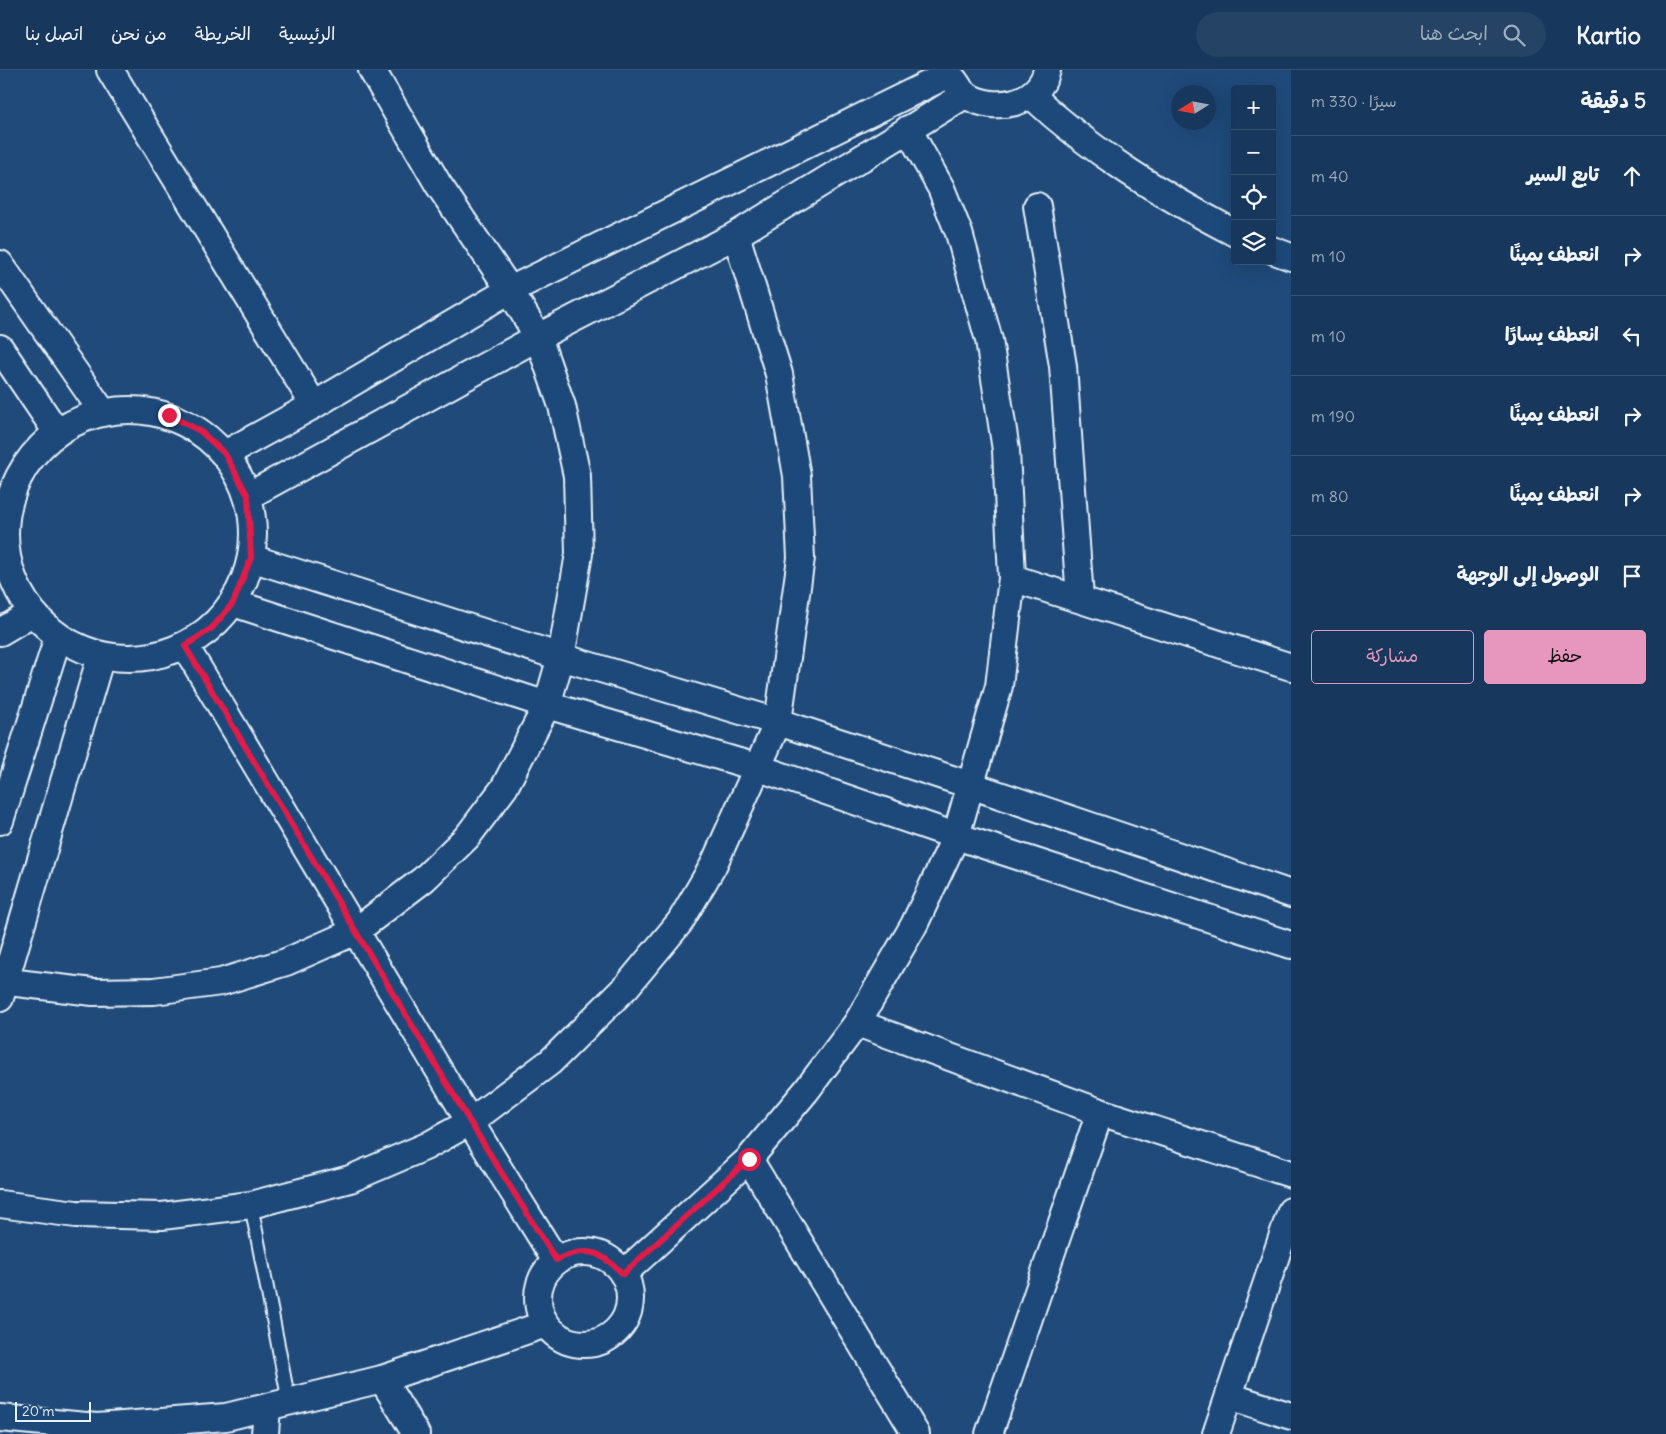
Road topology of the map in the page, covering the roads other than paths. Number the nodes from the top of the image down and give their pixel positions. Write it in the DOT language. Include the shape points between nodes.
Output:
graph roads {
  1 [pos="110,70"];
  2 [pos="372,70"];
  3 [pos="1048,70"];
  4 [pos="949,72"];
  5 [pos="965,95"];
  6 [pos="1031,95"];
  7 [pos="908,129"];
  8 [pos="1037,206"];
  9 [pos="1231,231"];
  10 [pos="736,235"];
  11 [pos="1276,251"];
  12 [pos="1291,257"];
  13 [pos="0,264"];
  14 [pos="510,290"];
  15 [pos="538,337"];
  16 [pos="0,348"];
  17 [pos="314,405"];
  18 [pos="102,411"];
  19 [pos="56,432"];
  20 [pos="225,454"];
  21 [pos="8,476"];
  22 [pos="248,496"];
  23 [pos="2,526"];
  24 [pos="251,558"];
  25 [pos="4,570"];
  26 [pos="1012,578"];
  27 [pos="1080,598"];
  28 [pos="233,603"];
  29 [pos="32,613"];
  30 [pos="0,632"];
  31 [pos="58,636"];
  32 [pos="185,646"];
  33 [pos="101,656"];
  34 [pos="561,657"];
  35 [pos="1291,667"];
  36 [pos="547,704"];
  37 [pos="778,722"];
  38 [pos="759,768"];
  39 [pos="970,785"];
  40 [pos="0,821"];
  41 [pos="956,836"];
  42 [pos="1291,894"];
  43 [pos="356,931"];
  44 [pos="1291,945"];
  45 [pos="2,987"];
  46 [pos="857,1023"];
  47 [pos="1100,1112"];
  48 [pos="470,1122"];
  49 [pos="749,1159"];
  50 [pos="1291,1174"];
  51 [pos="0,1204"];
  52 [pos="251,1205"];
  53 [pos="1291,1211"];
  54 [pos="556,1260"];
  55 [pos="623,1274"];
  56 [pos="546,1324"];
  57 [pos="382,1379"];
  58 [pos="1229,1396"];
  59 [pos="278,1404"];
  60 [pos="1291,1416"];
  61 [pos="0,1418"];
  62 [pos="70,1430"];
  63 [pos="265,1434"];
  64 [pos="416,1434"];
  65 [pos="916,1434"];
  66 [pos="989,1434"];
  67 [pos="1216,1434"];
  1 -- 17 [label="street"];
  2 -- 14 [label="street" via="438,184"];
  3 -- 6 [label="street"];
  4 -- 5 [label="street"];
  4 -- 14 [label="street"];
  5 -- 6 [label="street" via="986,105 1010,105"];
  5 -- 7 [label="street"];
  6 -- 9 [label="street" via="1070,130 1116,163 1175,202"];
  7 -- 10 [label="street"];
  7 -- 26 [label="street" via="940,188 959,233 989,340 1006,450"];
  8 -- 27 [label="street" via="1063,366"];
  10 -- 15 [label="street"];
  10 -- 37 [label="street" via="779,374 797,476 801,558"];
  11 -- 12 [label="street"];
  13 -- 18 [label="street"];
  14 -- 15 [label="street"];
  14 -- 17 [label="street"];
  15 -- 22 [label="street"];
  15 -- 34 [label="street" via="562,406 577,476 579,554"];
  16 -- 19 [label="street"];
  17 -- 20 [label="street"];
  18 -- 19 [label="street" via="78,419"];
  18 -- 20 [label="street" via="136,408 169,415 200,431"];
  19 -- 21 [label="street"];
  20 -- 22 [label="street"];
  21 -- 23 [label="street"];
  22 -- 24 [label="street"];
  23 -- 25 [label="street"];
  24 -- 28 [label="street"];
  24 -- 34 [label="street"];
  25 -- 29 [label="street"];
  26 -- 27 [label="street"];
  26 -- 39 [label="street" via="999,686"];
  27 -- 35 [label="street"];
  28 -- 32 [label="street" via="212,628"];
  28 -- 36 [label="street"];
  29 -- 30 [label="street"];
  29 -- 31 [label="street"];
  31 -- 33 [label="street"];
  31 -- 40 [label="street"];
  32 -- 33 [label="street" via="144,658"];
  32 -- 43 [label="street"];
  33 -- 45 [label="street"];
  34 -- 36 [label="street"];
  34 -- 37 [label="street"];
  36 -- 38 [label="street"];
  36 -- 43 [label="street" via="504,788 467,837 424,879"];
  37 -- 38 [label="street"];
  37 -- 39 [label="street"];
  38 -- 41 [label="street"];
  38 -- 48 [label="street" via="713,866 680,922 627,986 550,1062"];
  39 -- 41 [label="street"];
  39 -- 42 [label="street"];
  41 -- 44 [label="street"];
  41 -- 46 [label="street" via="914,925"];
  43 -- 45 [label="street" via="286,962 221,982 154,991 93,992"];
  43 -- 48 [label="street"];
  46 -- 47 [label="street"];
  46 -- 49 [label="street" via="806,1092"];
  47 -- 50 [label="street"];
  47 -- 66 [label="street"];
  48 -- 52 [label="street" via="426,1146 350,1179"];
  48 -- 54 [label="street"];
  49 -- 55 [label="street"];
  49 -- 65 [label="street"];
  51 -- 52 [label="street" via="76,1214 162,1216"];
  52 -- 59 [label="lane"];
  53 -- 58 [label="street"];
  54 -- 55 [label="street" via="570,1254 591,1252 606,1258"];
  54 -- 56 [label="street" via="545,1272 539,1287 538,1302"];
  55 -- 56 [label="street" via="630,1298 627,1314 610,1336 588,1344 572,1342 557,1335"];
  56 -- 57 [label="street"];
  57 -- 59 [label="street"];
  57 -- 64 [label="street"];
  58 -- 60 [label="street"];
  58 -- 67 [label="street"];
  59 -- 62 [label="street" via="226,1417"];
  59 -- 63 [label="street"];
  61 -- 62 [label="street"];
}
